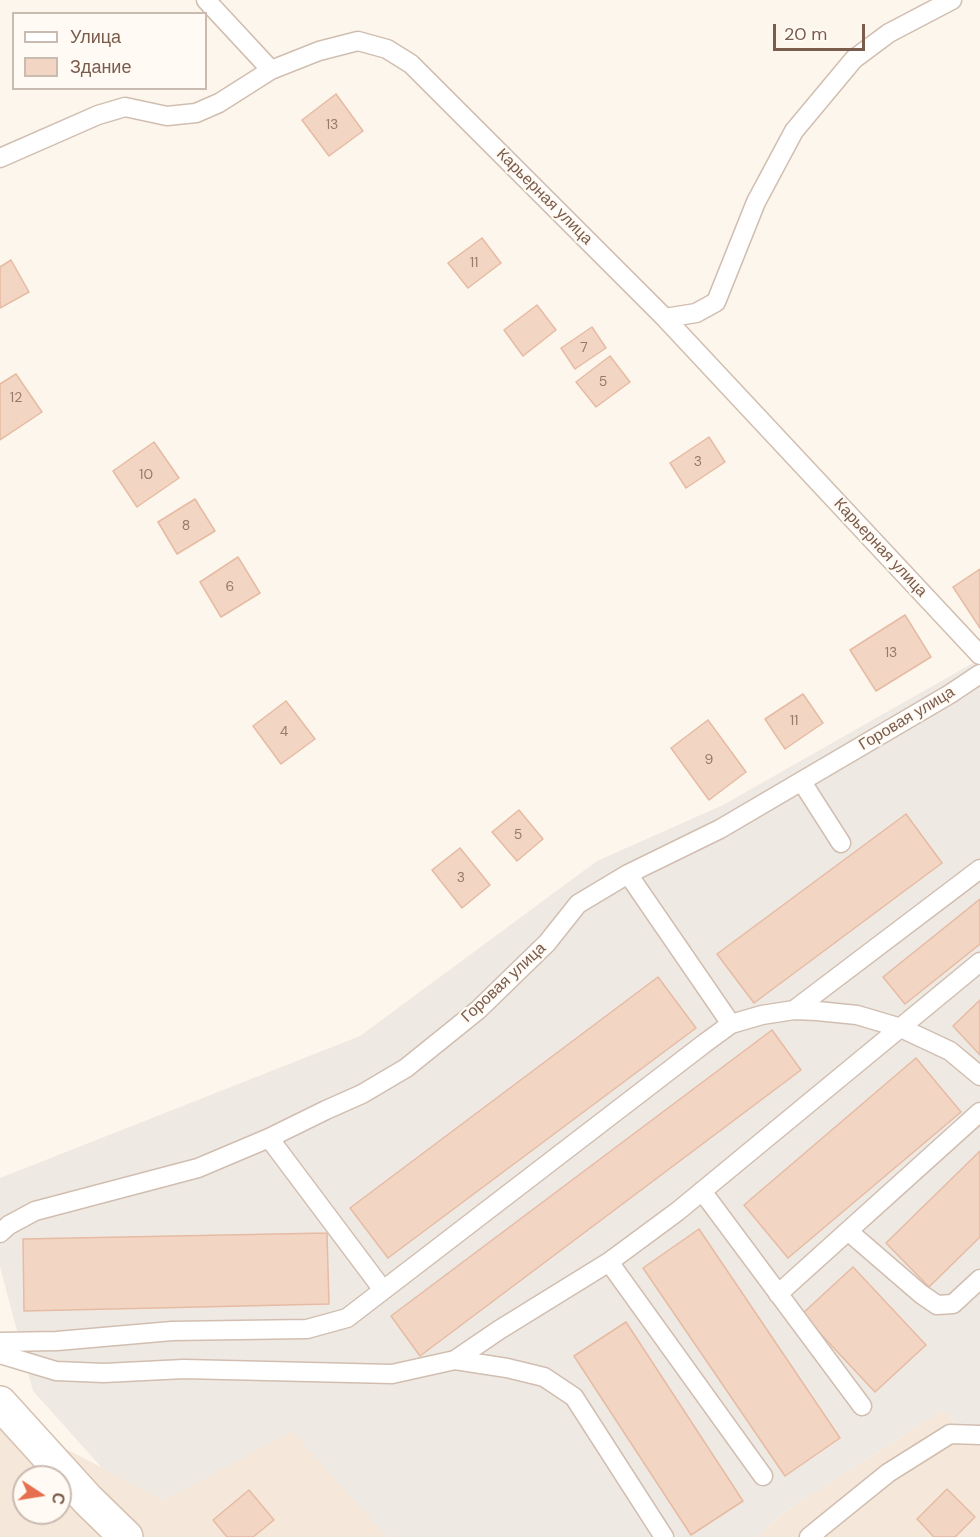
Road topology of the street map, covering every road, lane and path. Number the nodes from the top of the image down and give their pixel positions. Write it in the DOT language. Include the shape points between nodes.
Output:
graph roads {
  1 [pos="206,0"];
  2 [pos="952,0"];
  3 [pos="271,70"];
  4 [pos="0,158"];
  5 [pos="665,318"];
  6 [pos="980,656"];
  7 [pos="980,674"];
  8 [pos="802,782"];
  9 [pos="841,843"];
  10 [pos="980,869"];
  11 [pos="628,874"];
  12 [pos="980,962"];
  13 [pos="794,1010"];
  14 [pos="731,1024"];
  15 [pos="901,1028"];
  16 [pos="980,1076"];
  17 [pos="980,1112"];
  18 [pos="269,1138"];
  19 [pos="702,1191"];
  20 [pos="848,1231"];
  21 [pos="0,1233"];
  22 [pos="609,1262"];
  23 [pos="980,1279"];
  24 [pos="383,1290"];
  25 [pos="778,1294"];
  26 [pos="0,1342"];
  27 [pos="0,1354"];
  28 [pos="455,1360"];
  29 [pos="0,1403"];
  30 [pos="862,1406"];
  31 [pos="980,1435"];
  32 [pos="763,1476"];
  33 [pos="126,1537"];
  34 [pos="664,1537"];
  35 [pos="809,1537"];
  1 -- 3 [label="lane"];
  2 -- 5 [label="lane" via="889,33 854,59 794,131 756,202 716,302 696,313"];
  3 -- 4 [label="lane, Карьерная улица" via="196,113 166,116 125,107"];
  3 -- 5 [label="lane, Карьерная улица" via="358,40 387,48 411,64"];
  5 -- 6 [label="lane, Карьерная улица"];
  7 -- 8 [label="lane, Горовая улица"];
  8 -- 9 [label="lane"];
  8 -- 11 [label="lane, Горовая улица" via="720,829"];
  10 -- 13 [label="lane"];
  11 -- 14 [label="lane"];
  11 -- 18 [label="lane, Горовая улица" via="578,904 548,943 478,1010 406,1068 363,1094"];
  12 -- 15 [label="lane"];
  13 -- 14 [label="lane"];
  13 -- 15 [label="lane" via="856,1016"];
  14 -- 24 [label="lane"];
  15 -- 16 [label="lane" via="950,1051"];
  15 -- 19 [label="lane"];
  17 -- 20 [label="lane"];
  18 -- 21 [label="lane, Горовая улица" via="198,1168 35,1211"];
  18 -- 24 [label="lane"];
  19 -- 22 [label="lane"];
  19 -- 25 [label="lane"];
  20 -- 23 [label="lane" via="937,1305 952,1304"];
  20 -- 25 [label="lane"];
  22 -- 28 [label="lane"];
  22 -- 32 [label="lane"];
  24 -- 26 [label="lane" via="347,1318 307,1329 172,1331"];
  25 -- 30 [label="lane"];
  27 -- 28 [label="lane" via="56,1371 104,1373 184,1369 392,1374"];
  28 -- 34 [label="lane" via="544,1377 574,1397"];
  29 -- 33 [label="main road"];
  31 -- 35 [label="lane" via="950,1434 888,1473"];
}
